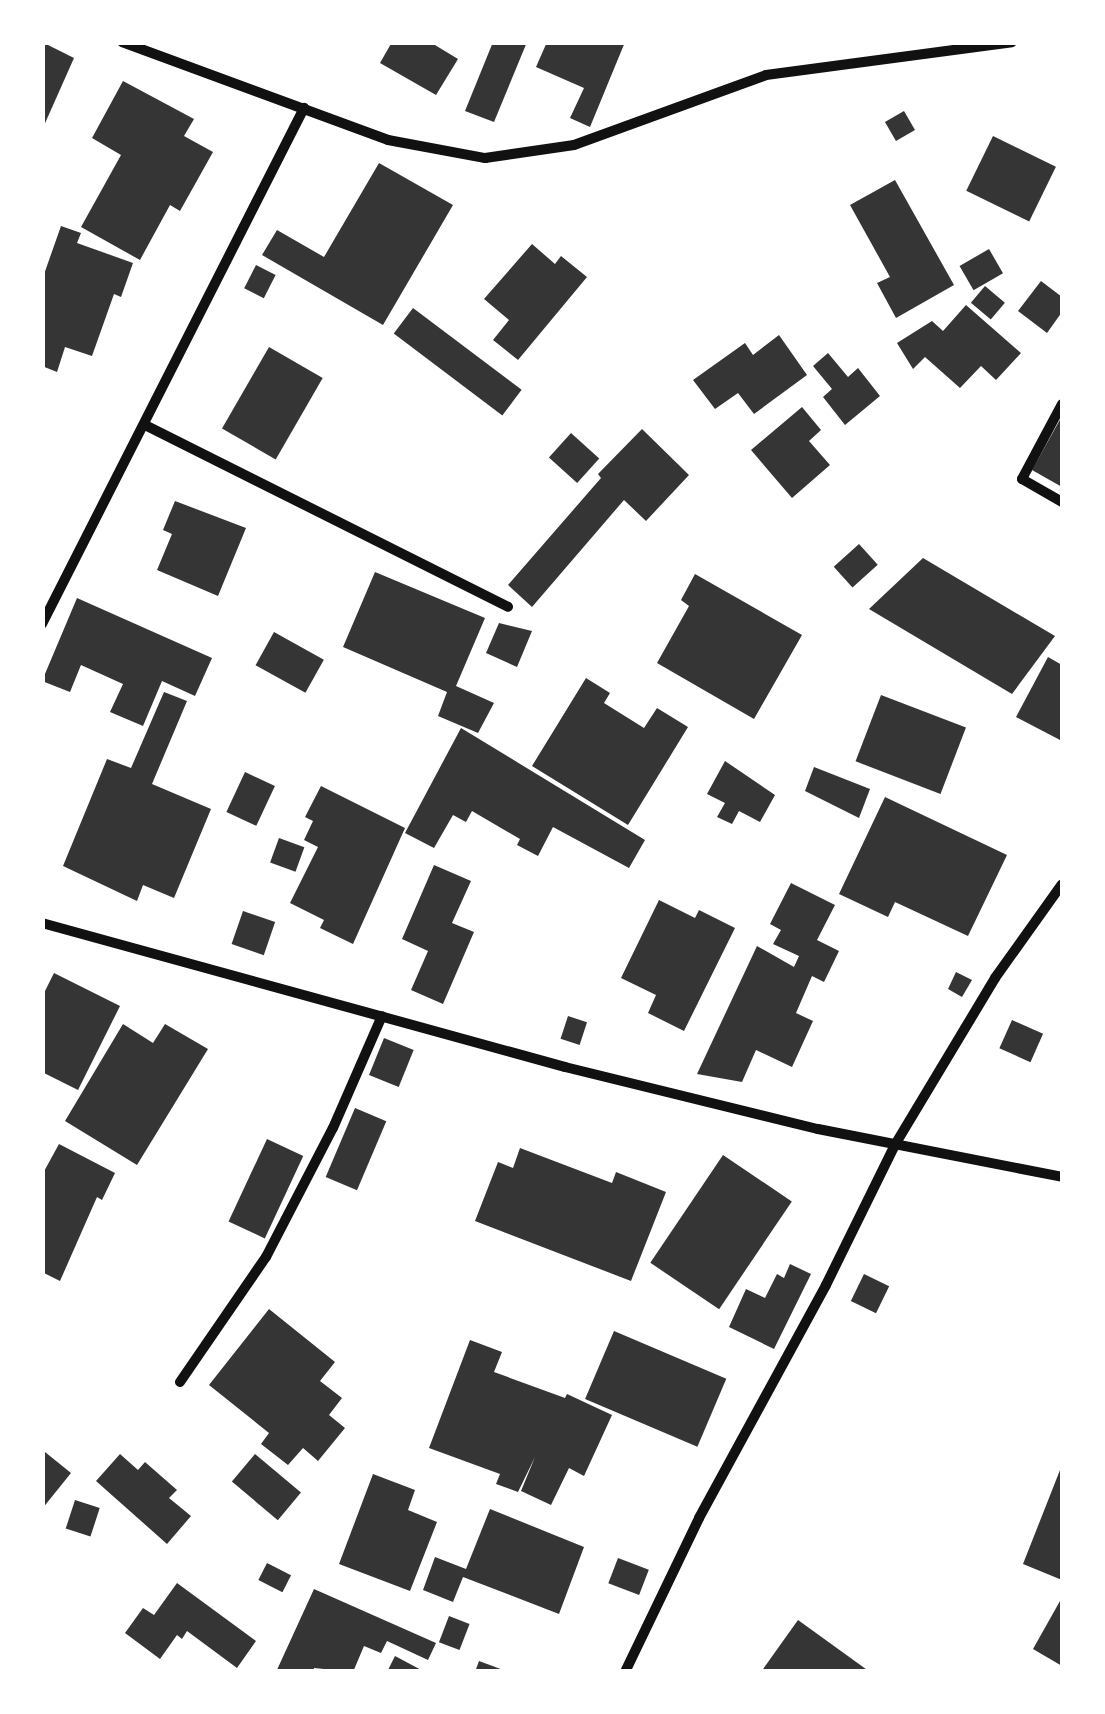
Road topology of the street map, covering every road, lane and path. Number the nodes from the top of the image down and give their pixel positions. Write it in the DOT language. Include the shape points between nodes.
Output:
graph roads {
  1 [pos="122,42"];
  2 [pos="1012,42"];
  3 [pos="304,108"];
  4 [pos="1062,404"];
  5 [pos="145,425"];
  6 [pos="1062,502"];
  7 [pos="508,607"];
  8 [pos="42,624"];
  9 [pos="1062,884"];
  10 [pos="42,923"];
  11 [pos="382,1016"];
  12 [pos="896,1143"];
  13 [pos="1062,1177"];
  14 [pos="180,1382"];
  15 [pos="625,1672"];
  1 -- 3 [label="street"];
  2 -- 3 [label="street" via="766,75 574,145 485,158 388,140"];
  3 -- 5 [label="street"];
  4 -- 6 [label="street" via="1022,479"];
  5 -- 7 [label="street"];
  5 -- 8 [label="street"];
  9 -- 12 [label="street"];
  10 -- 11 [label="street"];
  11 -- 12 [label="street" via="818,1129"];
  11 -- 14 [label="street" via="266,1257"];
  12 -- 13 [label="street"];
  12 -- 15 [label="street"];
}
